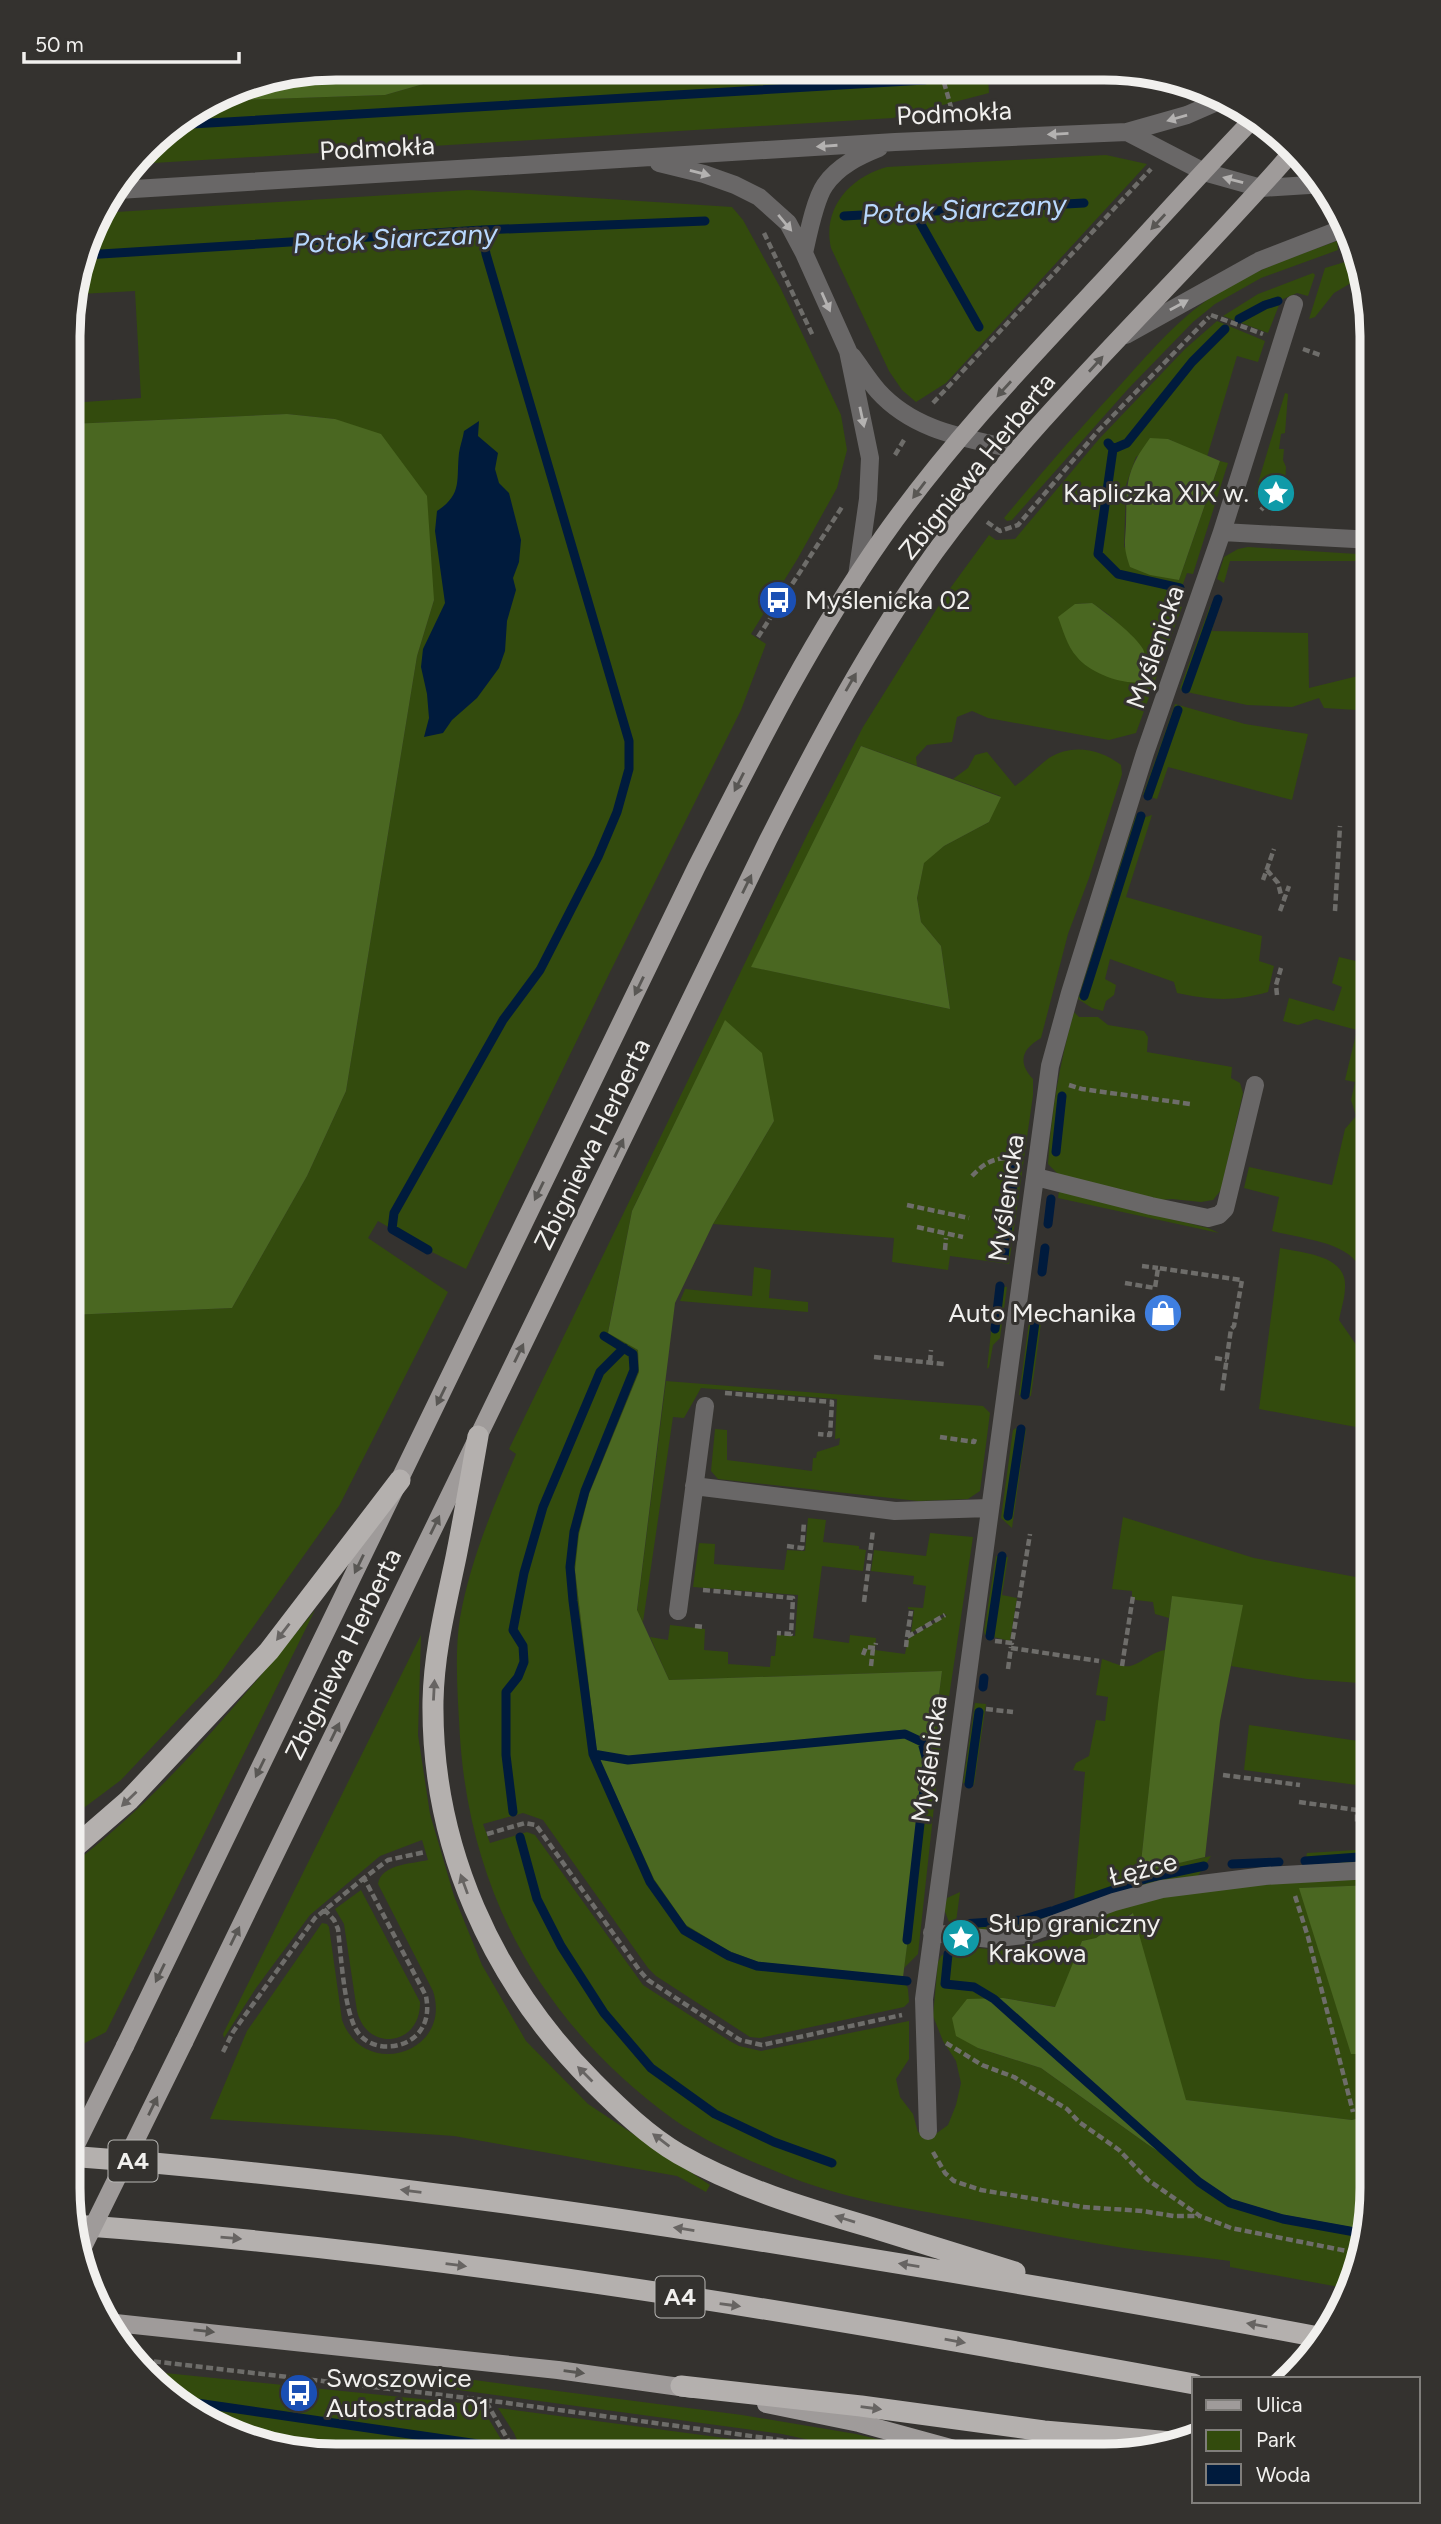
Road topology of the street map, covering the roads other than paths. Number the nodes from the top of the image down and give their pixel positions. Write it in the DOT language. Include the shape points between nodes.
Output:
graph roads {
  1 [pos="1212,104"];
  2 [pos="1248,125"];
  3 [pos="1127,132"];
  4 [pos="895,142"];
  5 [pos="1288,157"];
  6 [pos="639,159"];
  7 [pos="1204,172"];
  8 [pos="1311,185"];
  9 [pos="1261,188"];
  10 [pos="127,189"];
  11 [pos="1337,231"];
  12 [pos="804,253"];
  13 [pos="1294,304"];
  14 [pos="1120,338"];
  15 [pos="848,351"];
  16 [pos="961,437"];
  17 [pos="1017,450"];
  18 [pos="1222,532"];
  19 [pos="1360,539"];
  20 [pos="857,576"];
  21 [pos="1255,1085"];
  22 [pos="1037,1169"];
  23 [pos="705,1406"];
  24 [pos="478,1436"];
  25 [pos="400,1480"];
  26 [pos="694,1486"];
  27 [pos="990,1508"];
  28 [pos="678,1611"];
  29 [pos="80,1842"];
  30 [pos="1360,1871"];
  31 [pos="932,1933"];
  32 [pos="928,2131"];
  33 [pos="80,2135"];
  34 [pos="80,2160"];
  35 [pos="84,2226"];
  36 [pos="86,2241"];
  37 [pos="1097,2298"];
  38 [pos="120,2323"];
  39 [pos="1313,2336"];
  40 [pos="1192,2385"];
  41 [pos="681,2386"];
  42 [pos="1147,2440"];
  43 [pos="936,2444"];
  1 -- 3 [label="street, one-way"];
  2 -- 7 [label="main road, Zbigniewa Herberta"];
  3 -- 4 [label="street, Podmokła, one-way"];
  3 -- 7 [label="street, Podmokła"];
  4 -- 6 [label="street, Podmokła, one-way"];
  4 -- 12 [label="street" via="854,158 825,185"];
  5 -- 9 [label="main road, Zbigniewa Herberta"];
  6 -- 10 [label="street, Podmokła"];
  6 -- 12 [label="street, Podmokła, one-way" via="704,174 759,197 788,223"];
  9 -- 7 [label="street, Podmokła, one-way"];
  7 -- 16 [label="main road, Zbigniewa Herberta, one-way"];
  8 -- 9 [label="street, Podmokła"];
  9 -- 14 [label="main road, Zbigniewa Herberta"];
  14 -- 11 [label="street, one-way" via="1259,261"];
  12 -- 15 [label="street, Podmokła, one-way"];
  13 -- 18 [label="street, Myślenicka"];
  17 -- 14 [label="main road, Zbigniewa Herberta, one-way"];
  15 -- 16 [label="street" via="895,407 935,431"];
  15 -- 20 [label="street, Podmokła, one-way" via="870,458"];
  16 -- 17 [label="street"];
  16 -- 20 [label="main road, Zbigniewa Herberta, one-way"];
  24 -- 17 [label="main road, Zbigniewa Herberta, one-way" via="817,743 898,607"];
  18 -- 19 [label="street"];
  18 -- 22 [label="street, Myślenicka" via="1145,753 1070,993 1050,1066"];
  20 -- 25 [label="main road, Zbigniewa Herberta, one-way" via="792,680 746,770"];
  21 -- 22 [label="street" via="1225,1209 1219,1215 1208,1218 1150,1206"];
  22 -- 27 [label="street, Myślenicka"];
  23 -- 26 [label="street"];
  36 -- 24 [label="main road, Zbigniewa Herberta, one-way, bridge"];
  37 -- 24 [label="highway, one-way" via="822,2213 731,2180 677,2153 576,2066 520,1996 462,1879 444,1812 436,1758 433,1700 438,1640"];
  25 -- 29 [label="highway, one-way" via="268,1651 129,1800"];
  25 -- 33 [label="main road, Zbigniewa Herberta, one-way, bridge"];
  26 -- 27 [label="street" via="895,1511"];
  26 -- 28 [label="street"];
  27 -- 31 [label="street, Myślenicka"];
  30 -- 31 [label="street, Łężce" via="1162,1889 1024,1935 991,1939"];
  31 -- 32 [label="street, Myślenicka" via="923,2018"];
  37 -- 34 [label="highway, A4, one-way" via="645,2223 412,2191 197,2166"];
  35 -- 40 [label="highway, A4, one-way" via="249,2239 499,2270 821,2318"];
  39 -- 37 [label="highway, A4, one-way"];
  38 -- 41 [label="main road, one-way"];
  41 -- 42 [label="highway, one-way"];
  41 -- 43 [label="main road"];
}
